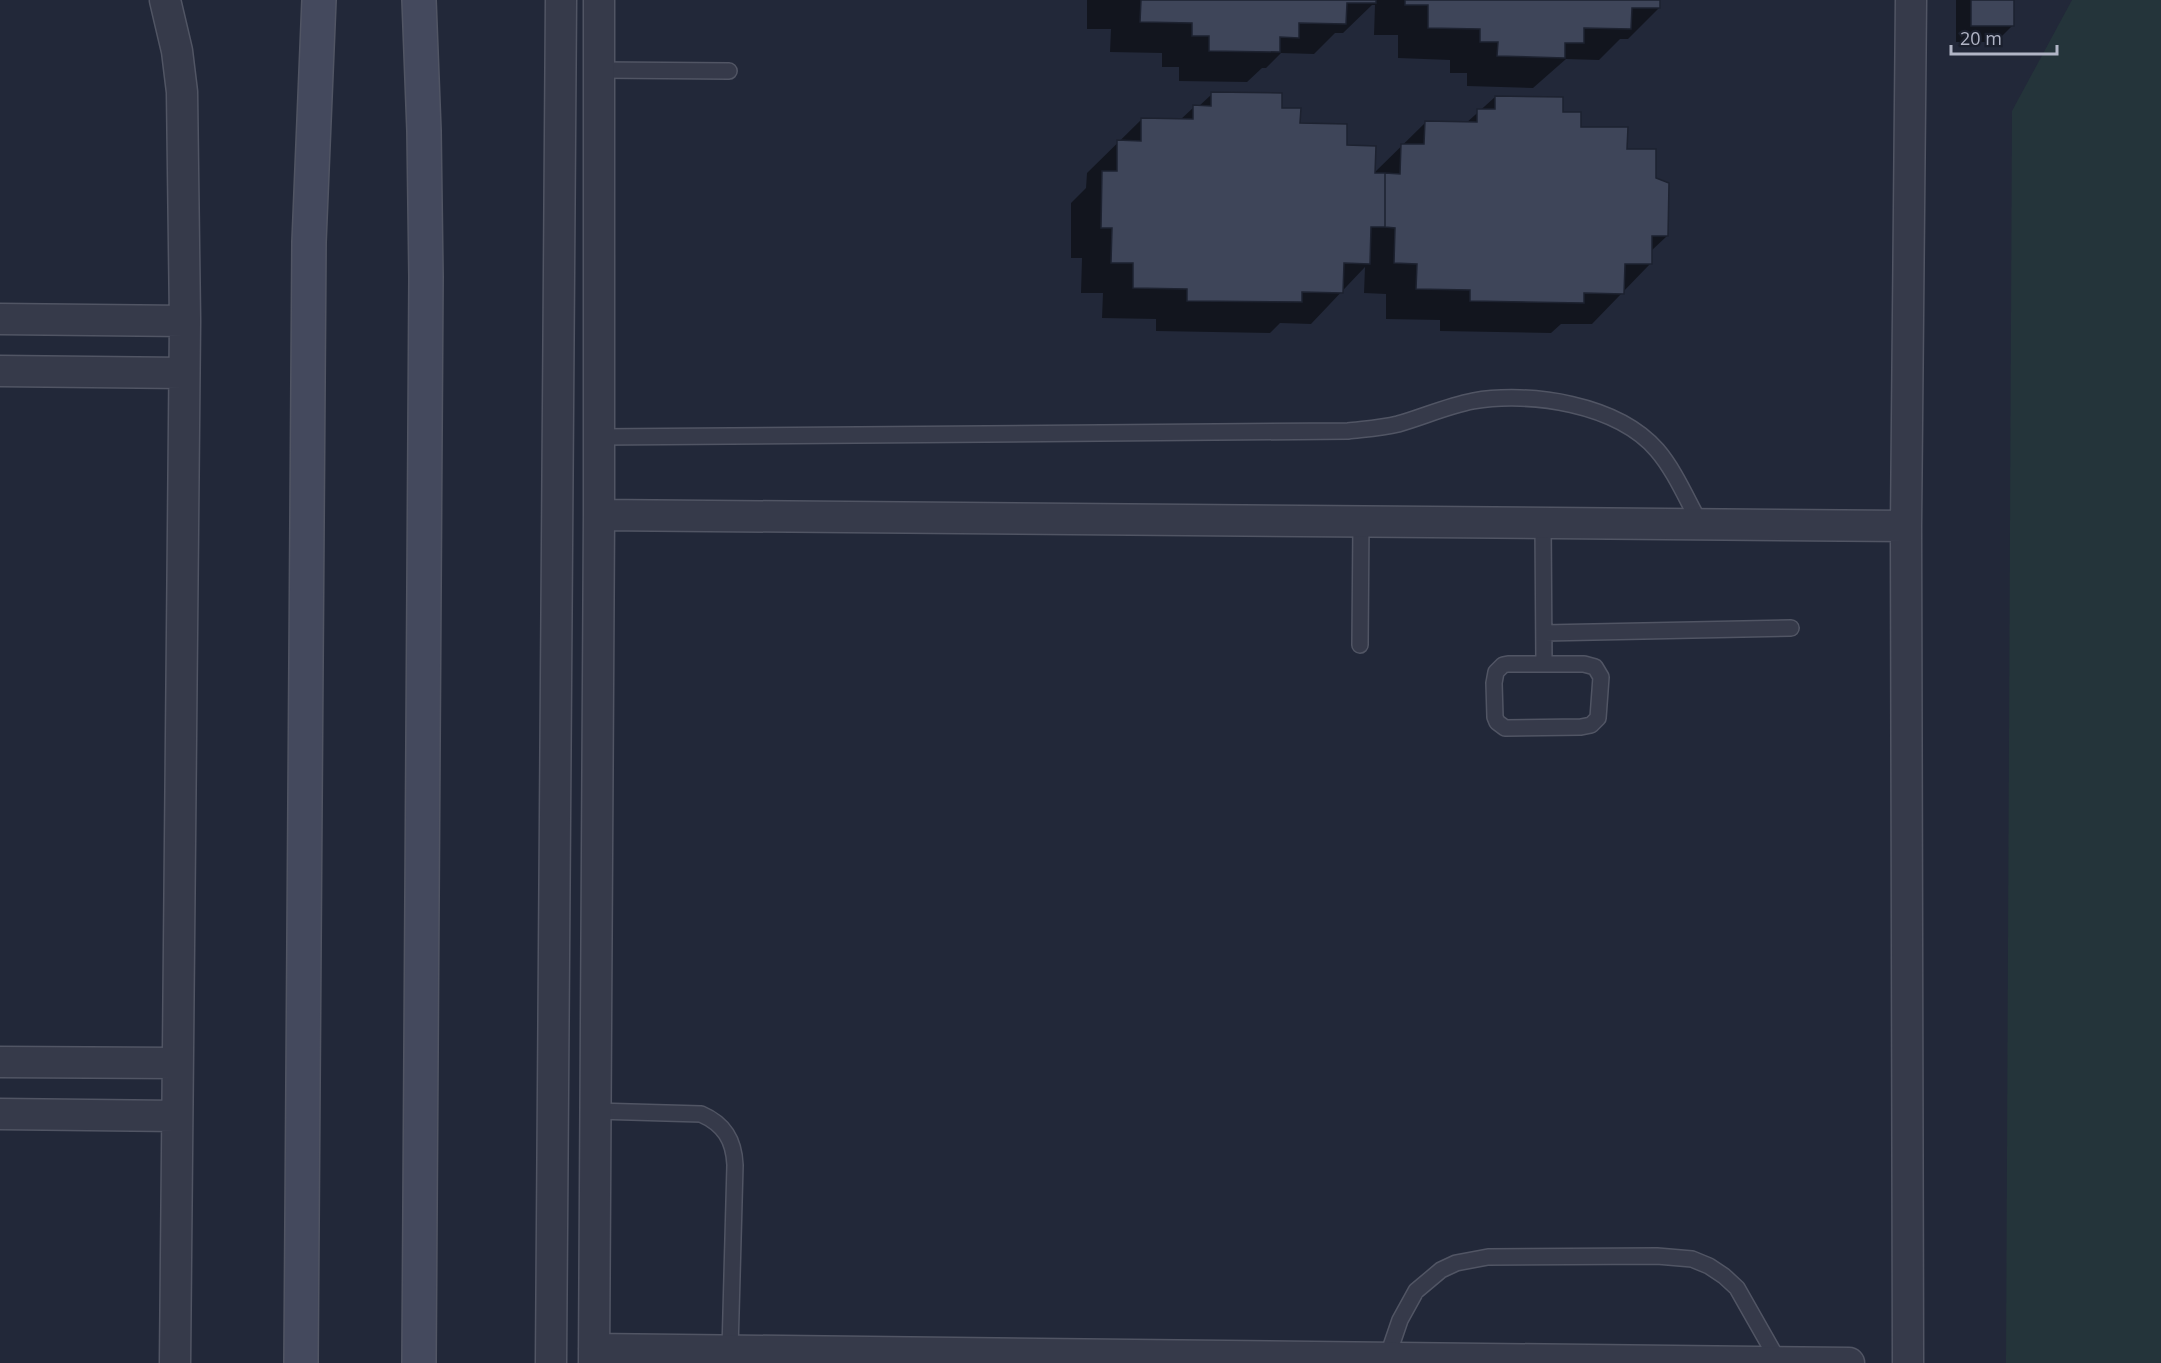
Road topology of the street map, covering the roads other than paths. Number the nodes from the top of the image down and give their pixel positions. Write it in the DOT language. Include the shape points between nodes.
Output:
graph roads {
  1 [pos="165,0"];
  2 [pos="319,0"];
  3 [pos="419,0"];
  4 [pos="561,0"];
  5 [pos="598,0"];
  6 [pos="1911,0"];
  7 [pos="600,70"];
  8 [pos="729,71"];
  9 [pos="0,319"];
  10 [pos="185,321"];
  11 [pos="0,371"];
  12 [pos="184,373"];
  13 [pos="598,437"];
  14 [pos="598,515"];
  15 [pos="1361,522"];
  16 [pos="1543,523"];
  17 [pos="1701,525"];
  18 [pos="1906,526"];
  19 [pos="1791,628"];
  20 [pos="1544,633"];
  21 [pos="1360,645"];
  22 [pos="1544,664"];
  23 [pos="0,1062"];
  24 [pos="177,1063"];
  25 [pos="597,1111"];
  26 [pos="0,1114"];
  27 [pos="177,1116"];
  28 [pos="730,1350"];
  29 [pos="594,1356"];
  30 [pos="912,1358"];
  31 [pos="1387,1358"];
  32 [pos="1536,1361"];
  33 [pos="1779,1362"];
  34 [pos="175,1363"];
  35 [pos="301,1363"];
  36 [pos="419,1363"];
  37 [pos="551,1363"];
  38 [pos="1849,1363"];
  39 [pos="1908,1363"];
  1 -- 10 [label="street" via="182,92"];
  2 -- 35 [label="street" via="309,242"];
  3 -- 36 [label="street" via="426,277"];
  4 -- 37 [label="street"];
  5 -- 7 [label="street"];
  6 -- 18 [label="street"];
  7 -- 8 [label="lane"];
  7 -- 13 [label="street"];
  9 -- 10 [label="street"];
  10 -- 12 [label="street"];
  11 -- 12 [label="street"];
  12 -- 24 [label="street"];
  13 -- 14 [label="street"];
  13 -- 17 [label="lane" via="1348,431 1397,424 1472,401 1526,398 1604,414 1642,435 1670,469"];
  14 -- 15 [label="street"];
  14 -- 25 [label="street"];
  15 -- 16 [label="street"];
  15 -- 21 [label="lane"];
  16 -- 17 [label="street"];
  16 -- 20 [label="lane"];
  17 -- 18 [label="street"];
  18 -- 39 [label="street"];
  19 -- 20 [label="lane"];
  20 -- 22 [label="lane"];
  22 -- 22 [label="lane" via="1509,664 1496,672 1497,722 1505,728 1591,726 1600,714 1599,672 1590,665"];
  23 -- 24 [label="street"];
  24 -- 27 [label="street"];
  25 -- 28 [label="lane" via="701,1114 713,1119 731,1139 735,1165"];
  25 -- 29 [label="street"];
  26 -- 27 [label="street"];
  27 -- 34 [label="street"];
  28 -- 29 [label="street"];
  28 -- 30 [label="street"];
  30 -- 31 [label="street"];
  31 -- 32 [label="street"];
  31 -- 33 [label="lane" via="1400,1320 1416,1291 1427,1279 1456,1263 1488,1257 1657,1256 1692,1259 1724,1276 1742,1296"];
  32 -- 33 [label="street"];
  33 -- 38 [label="street"];
}
